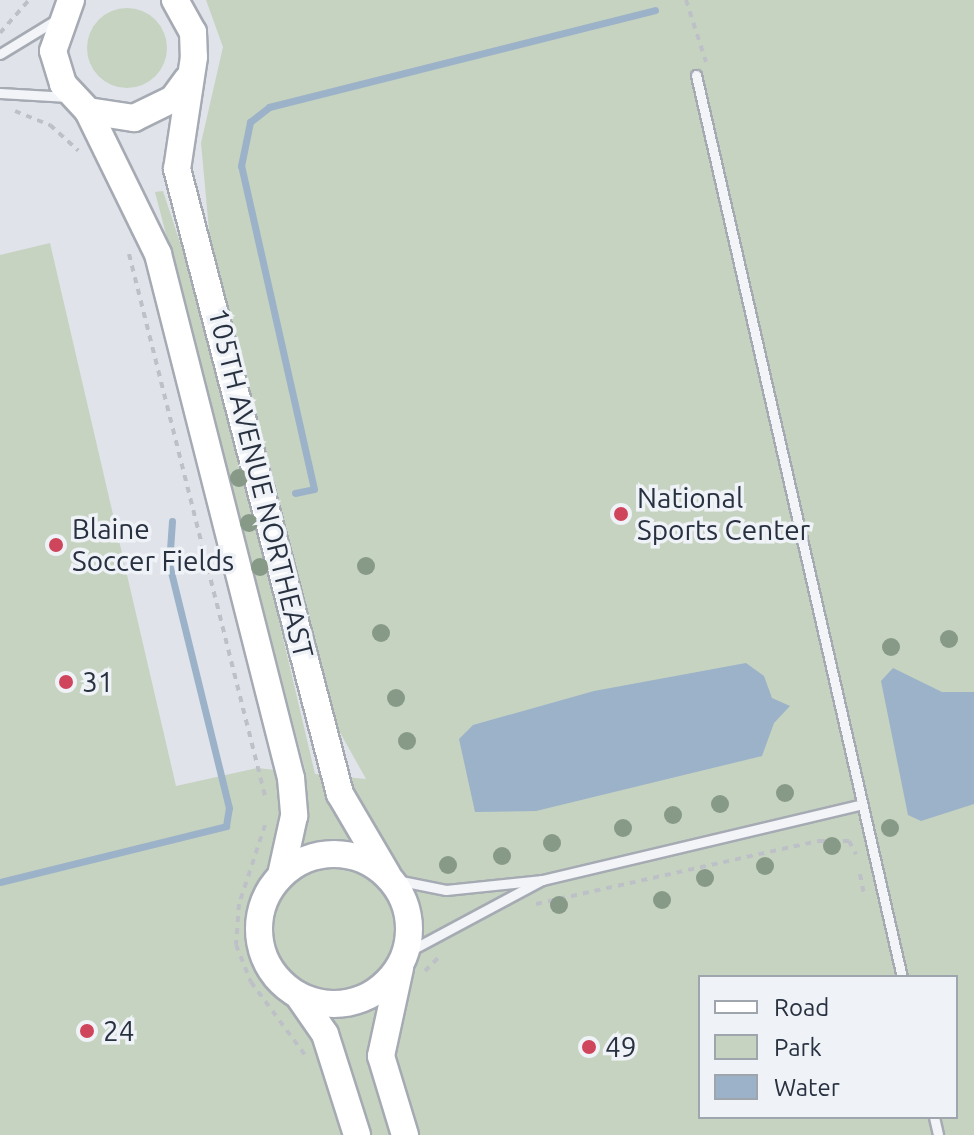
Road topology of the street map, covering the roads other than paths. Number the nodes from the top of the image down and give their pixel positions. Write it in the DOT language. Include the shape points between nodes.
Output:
graph roads {
  1 [pos="175,0"];
  2 [pos="68,5"];
  3 [pos="0,54"];
  4 [pos="696,75"];
  5 [pos="187,80"];
  6 [pos="0,93"];
  7 [pos="81,104"];
  8 [pos="860,805"];
  9 [pos="281,875"];
  10 [pos="389,877"];
  11 [pos="542,880"];
  12 [pos="408,967"];
  13 [pos="902,975"];
  14 [pos="298,995"];
  15 [pos="357,1135"];
  16 [pos="405,1135"];
  1 -- 5 [label="street, 105TH AVENUE NORTHEAST" via="193,32"];
  2 -- 3 [label="lane"];
  2 -- 7 [label="street, 105TH AVENUE NORTHEAST" via="54,60"];
  4 -- 8 [label="lane"];
  5 -- 7 [label="street" via="173,99 145,115"];
  5 -- 10 [label="street, 105TH AVENUE NORTHEAST" via="177,169 340,794"];
  6 -- 7 [label="lane"];
  7 -- 9 [label="street, 105TH AVENUE NORTHEAST" via="158,254 291,778 294,816"];
  8 -- 11 [label="lane"];
  8 -- 13 [label="lane"];
  9 -- 10 [label="street" via="324,853 348,854"];
  9 -- 14 [label="street, 105TH AVENUE NORTHEAST" via="259,925 263,953"];
  10 -- 11 [label="lane" via="446,890"];
  10 -- 12 [label="street, 105TH AVENUE NORTHEAST" via="409,921"];
  11 -- 12 [label="lane"];
  12 -- 14 [label="street" via="376,991 344,1004"];
  12 -- 16 [label="street, 105TH AVENUE NORTHEAST" via="381,1056"];
  14 -- 15 [label="street, 105TH AVENUE NORTHEAST" via="325,1034"];
}
